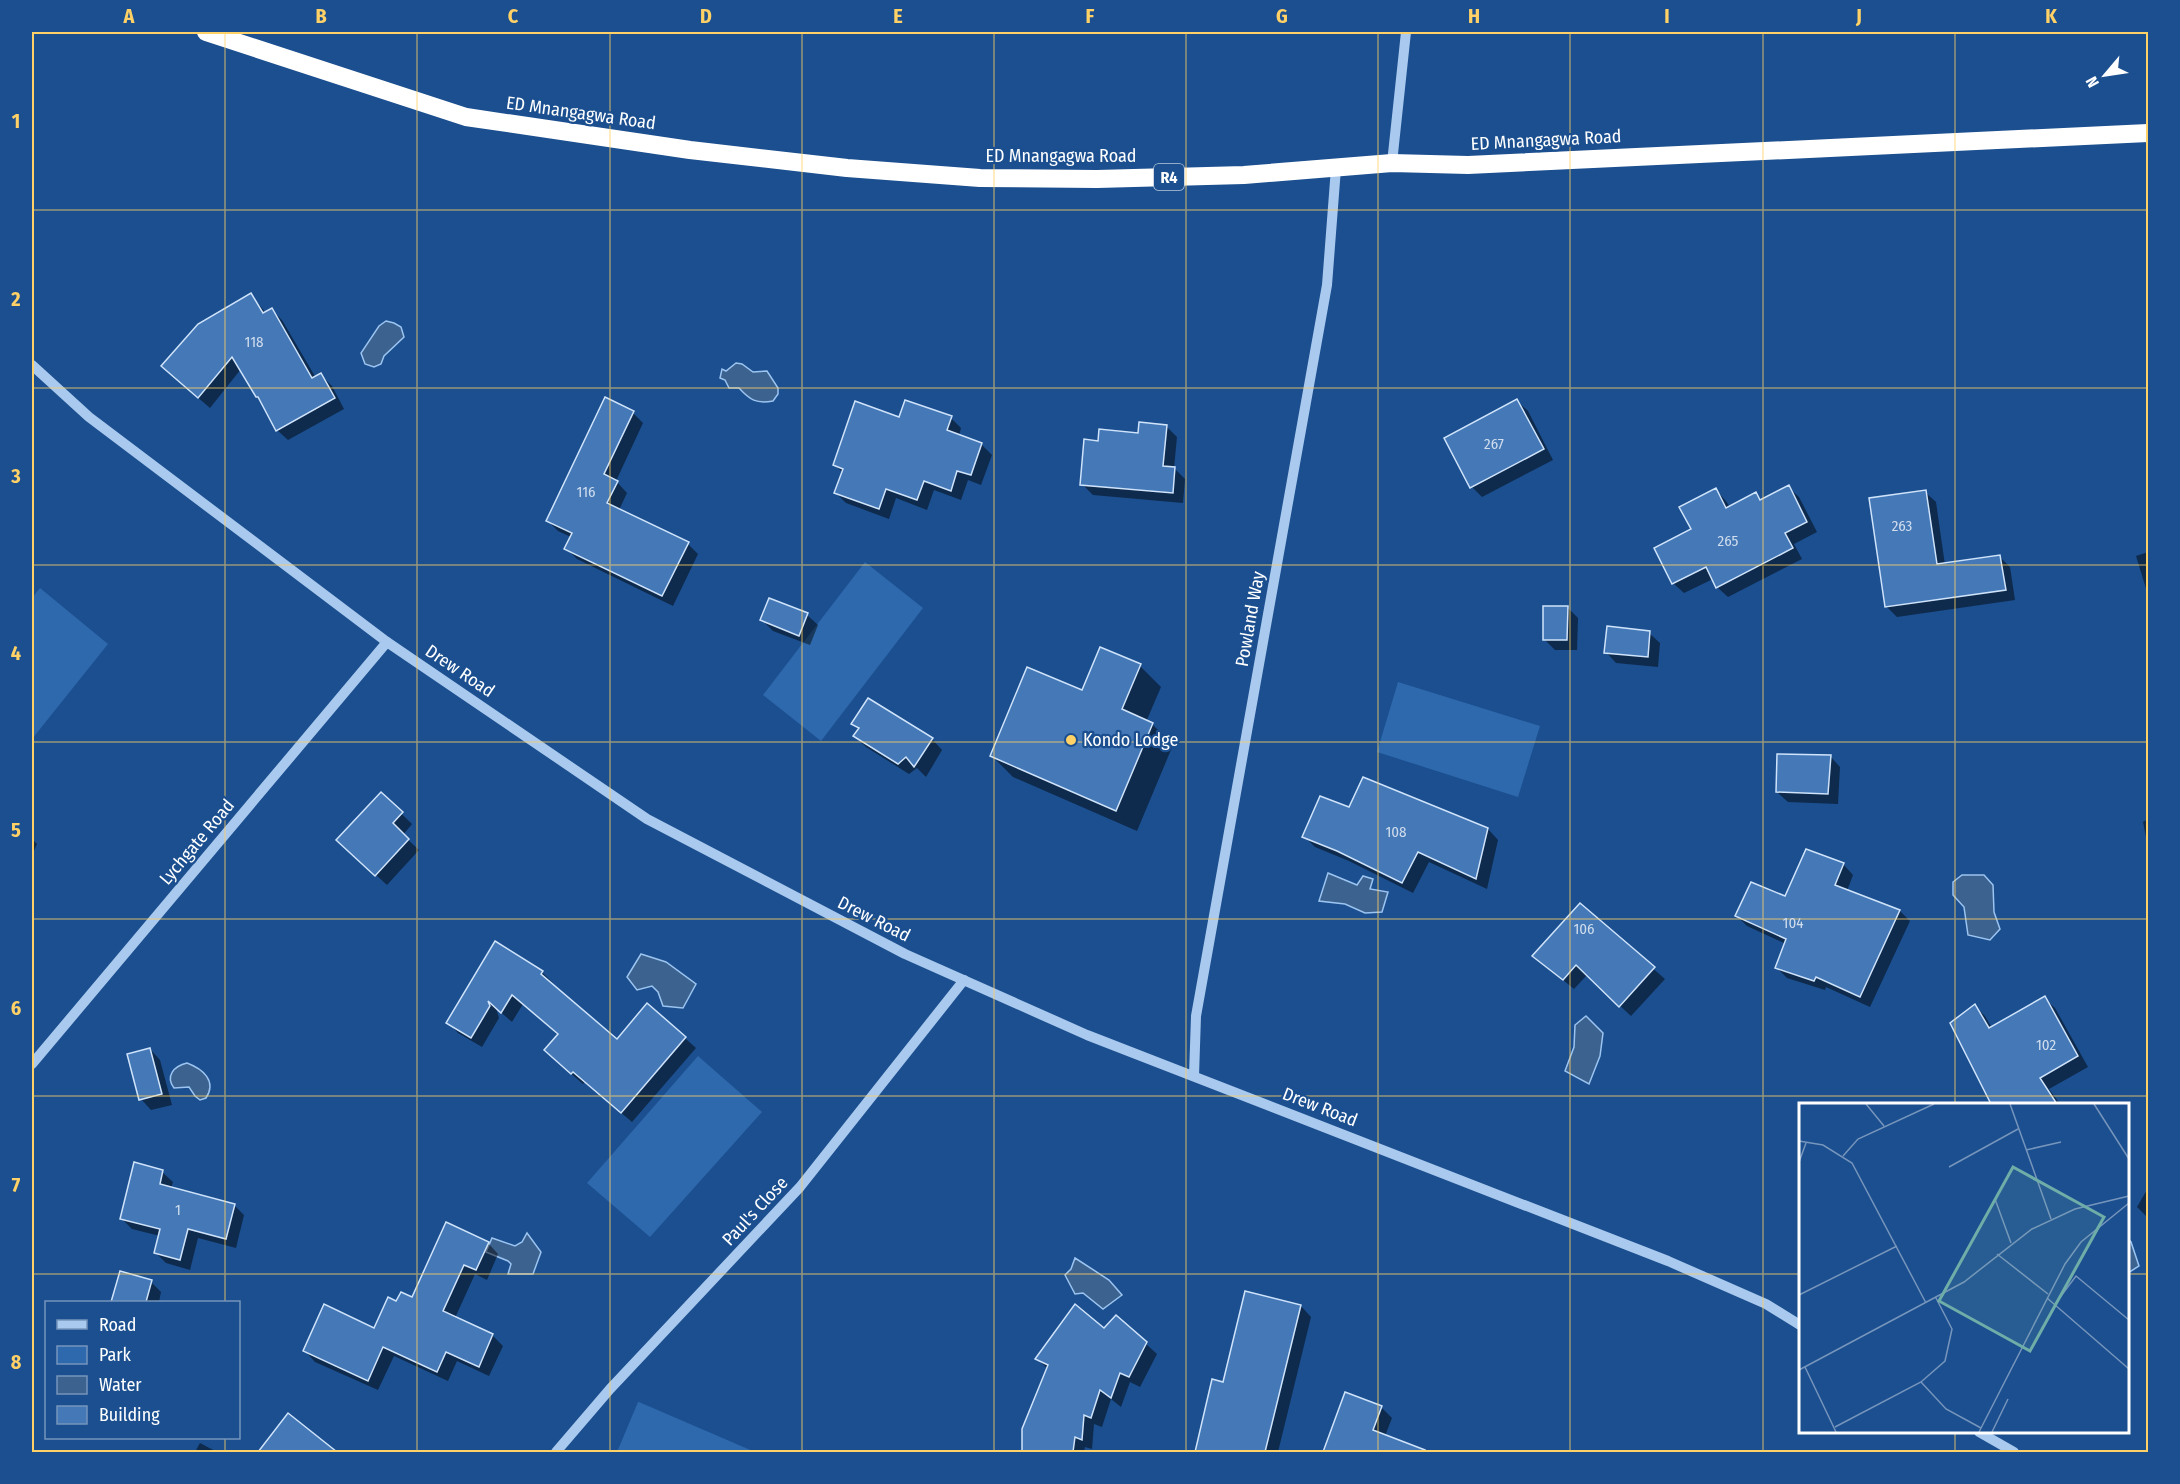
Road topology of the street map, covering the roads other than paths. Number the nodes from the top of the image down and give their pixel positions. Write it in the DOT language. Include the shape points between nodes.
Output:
graph roads {
  1 [pos="206,32"];
  2 [pos="1406,32"];
  3 [pos="2148,133"];
  4 [pos="1392,164"];
  5 [pos="1336,168"];
  6 [pos="32,366"];
  7 [pos="387,642"];
  8 [pos="964,980"];
  9 [pos="32,1064"];
  10 [pos="1194,1076"];
  11 [pos="1799,1324"];
  12 [pos="1982,1433"];
  13 [pos="556,1452"];
  14 [pos="2014,1452"];
  1 -- 5 [label="highway, ED Mnangagwa Road / R4" via="466,117 690,150 980,178 1244,175"];
  2 -- 4 [label="street"];
  3 -- 4 [label="highway, ED Mnangagwa Road / R4" via="1468,165"];
  4 -- 5 [label="highway, ED Mnangagwa Road / R4"];
  5 -- 10 [label="street, Powland Way" via="1327,285 1196,1016"];
  6 -- 7 [label="street, Drew Road" via="89,417"];
  7 -- 8 [label="street, Drew Road" via="647,819"];
  7 -- 9 [label="street, Lychgate Road"];
  8 -- 10 [label="street, Drew Road" via="1087,1035"];
  8 -- 13 [label="street, Paul's Close" via="800,1187"];
  10 -- 11 [label="street, Drew Road" via="1668,1261 1766,1304"];
  12 -- 14 [label="street"];
}
